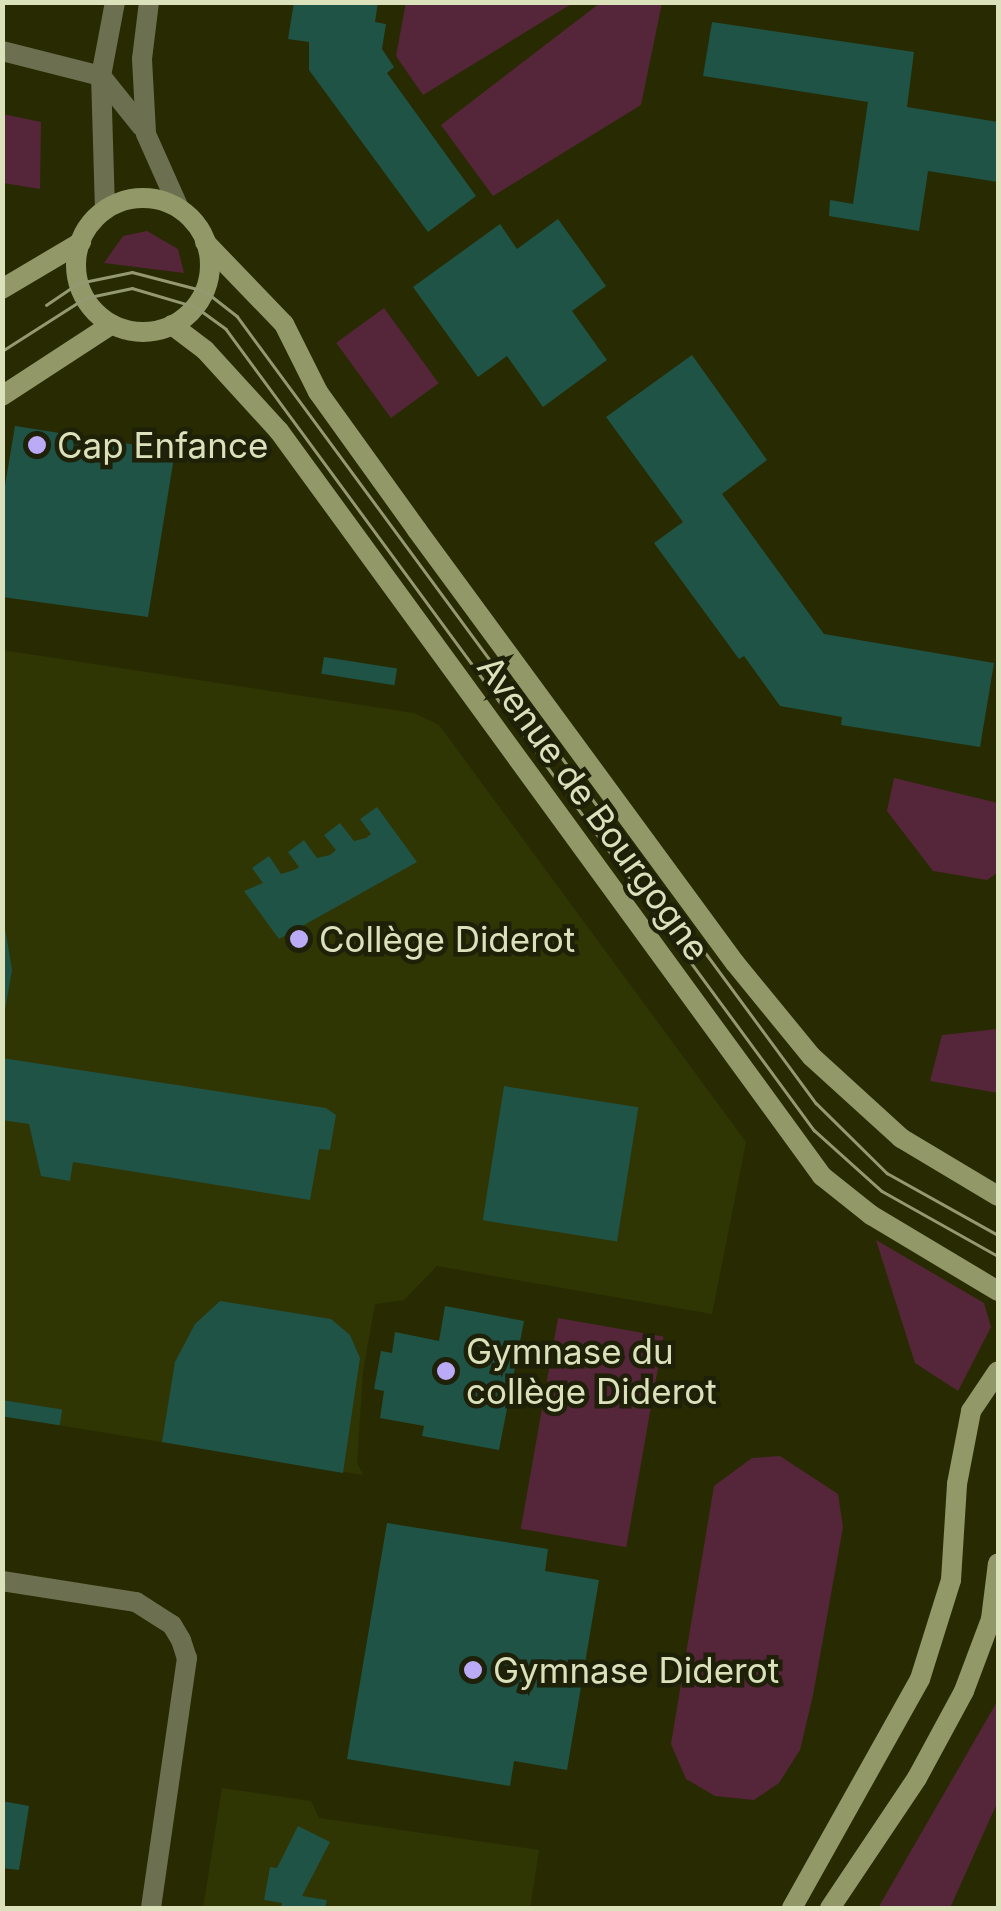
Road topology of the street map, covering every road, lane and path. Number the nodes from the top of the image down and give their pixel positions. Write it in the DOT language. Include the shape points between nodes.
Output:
graph roads {
  1 [pos="114,2"];
  2 [pos="148,2"];
  3 [pos="2,51"];
  4 [pos="101,76"];
  5 [pos="146,134"];
  6 [pos="178,208"];
  7 [pos="105,210"];
  8 [pos="81,242"];
  9 [pos="205,242"];
  10 [pos="2,289"];
  11 [pos="112,324"];
  12 [pos="172,326"];
  13 [pos="2,396"];
  14 [pos="998,1196"];
  15 [pos="998,1291"];
  16 [pos="998,1371"];
  17 [pos="998,1563"];
  18 [pos="2,1581"];
  19 [pos="150,1908"];
  20 [pos="792,1908"];
  21 [pos="830,1908"];
  1 -- 4 [label="street"];
  2 -- 5 [label="street" via="142,59"];
  3 -- 4 [label="street"];
  4 -- 5 [label="street" via="132,106"];
  4 -- 7 [label="street"];
  5 -- 6 [label="street"];
  6 -- 7 [label="street" via="136,199"];
  6 -- 9 [label="street"];
  7 -- 8 [label="street"];
  8 -- 10 [label="street"];
  8 -- 11 [label="street" via="79,284 96,313"];
  9 -- 12 [label="street" via="205,291"];
  9 -- 14 [label="street, Avenue de Bourgogne" via="284,324 318,392 778,1016 873,1116"];
  11 -- 12 [label="street" via="135,332"];
  11 -- 13 [label="street"];
  12 -- 15 [label="street, Avenue de Bourgogne" via="205,350 279,431 822,1176 870,1216"];
  16 -- 20 [label="street" via="971,1412 957,1484 951,1580 920,1680"];
  17 -- 21 [label="street" via="991,1619 964,1691 917,1778"];
  18 -- 19 [label="street" via="136,1602 172,1624 182,1640 187,1658"];
}
